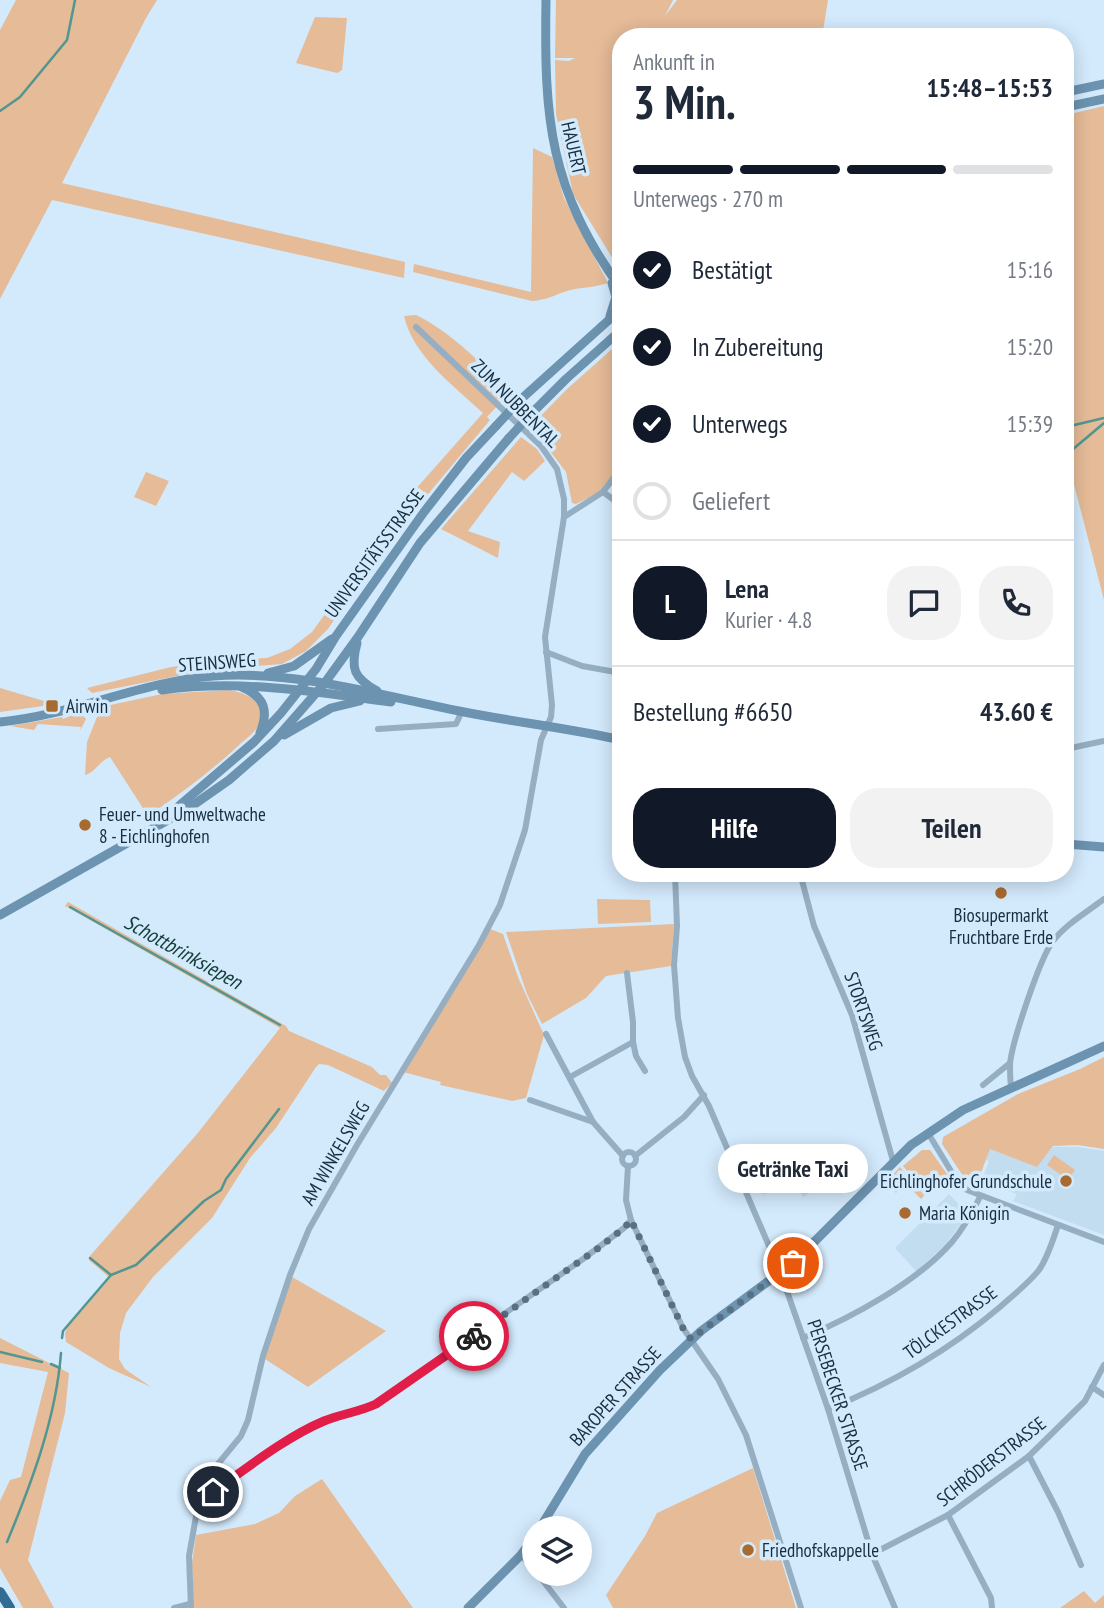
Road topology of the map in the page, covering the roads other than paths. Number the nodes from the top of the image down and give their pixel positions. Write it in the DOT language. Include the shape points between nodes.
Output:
graph roads {
  1 [pos="545,0"];
  2 [pos="1104,84"];
  3 [pos="1074,90"];
  4 [pos="1104,99"];
  5 [pos="1074,105"];
  6 [pos="606,268"];
  7 [pos="612,276"];
  8 [pos="612,285"];
  9 [pos="612,312"];
  10 [pos="610,319"];
  11 [pos="416,327"];
  12 [pos="612,338"];
  13 [pos="612,480"];
  14 [pos="603,492"];
  15 [pos="612,498"];
  16 [pos="564,517"];
  17 [pos="336,636"];
  18 [pos="358,637"];
  19 [pos="546,652"];
  20 [pos="612,671"];
  21 [pos="255,676"];
  22 [pos="237,684"];
  23 [pos="304,685"];
  24 [pos="321,688"];
  25 [pos="130,693"];
  26 [pos="384,698"];
  27 [pos="462,712"];
  28 [pos="0,722"];
  29 [pos="547,726"];
  30 [pos="378,729"];
  31 [pos="612,738"];
  32 [pos="274,741"];
  33 [pos="1104,741"];
  34 [pos="254,742"];
  35 [pos="1074,747"];
  36 [pos="162,821"];
  37 [pos="1074,845"];
  38 [pos="1104,847"];
  39 [pos="676,882"];
  40 [pos="802,882"];
  41 [pos="1104,900"];
  42 [pos="0,915"];
  43 [pos="627,973"];
  44 [pos="545,1034"];
  45 [pos="633,1042"];
  46 [pos="1104,1046"];
  47 [pos="1010,1063"];
  48 [pos="645,1071"];
  49 [pos="570,1077"];
  50 [pos="983,1085"];
  51 [pos="1011,1086"];
  52 [pos="704,1095"];
  53 [pos="530,1100"];
  54 [pos="593,1122"];
  55 [pos="928,1133"];
  56 [pos="623,1156"];
  57 [pos="635,1156"];
  58 [pos="893,1161"];
  59 [pos="628,1166"];
  60 [pos="980,1197"];
  61 [pos="631,1220"];
  62 [pos="1058,1225"];
  63 [pos="1104,1242"];
  64 [pos="781,1274"];
  65 [pos="803,1338"];
  66 [pos="691,1339"];
  67 [pos="1104,1365"];
  68 [pos="1092,1387"];
  69 [pos="1104,1395"];
  70 [pos="828,1409"];
  71 [pos="1029,1456"];
  72 [pos="198,1505"];
  73 [pos="948,1515"];
  74 [pos="547,1516"];
  75 [pos="872,1553"];
  76 [pos="521,1555"];
  77 [pos="1081,1565"];
  78 [pos="547,1586"];
  79 [pos="0,1592"];
  80 [pos="190,1606"];
  81 [pos="10,1608"];
  82 [pos="174,1608"];
  83 [pos="468,1608"];
  84 [pos="564,1608"];
  85 [pos="800,1608"];
  86 [pos="895,1608"];
  87 [pos="992,1608"];
  1 -- 6 [label="main road, HAUERT" via="545,87 556,159 576,215"];
  2 -- 3 [label="main road"];
  4 -- 5 [label="main road"];
  6 -- 7 [label="main road, HAUERT"];
  6 -- 8 [label="main road"];
  9 -- 10 [label="main road"];
  10 -- 17 [label="main road, UNIVERSITÄTSSTRASSE, bridge" via="519,401 466,458"];
  11 -- 16 [label="street, ZUM NUBBENTAL" via="549,456 561,482"];
  12 -- 18 [label="main road, UNIVERSITÄTSSTRASSE, bridge" via="509,438 420,543"];
  13 -- 14 [label="street"];
  14 -- 15 [label="street"];
  14 -- 16 [label="street"];
  16 -- 19 [label="street, ZUM NUBBENTAL" via="545,632"];
  17 -- 21 [label="main road" via="294,666"];
  17 -- 23 [label="main road, UNIVERSITÄTSSTRASSE"];
  18 -- 24 [label="main road, UNIVERSITÄTSSTRASSE"];
  18 -- 26 [label="main road, UNIVERSITÄTSSTRASSE" via="352,659 355,671"];
  19 -- 20 [label="street"];
  19 -- 29 [label="street, ZUM NUBBENTAL" via="552,697"];
  21 -- 23 [label="main road, STEINSWEG"];
  21 -- 25 [label="main road, STEINSWEG" via="187,680"];
  22 -- 23 [label="main road, STEINSWEG"];
  22 -- 25 [label="main road, STEINSWEG"];
  22 -- 34 [label="main road" via="256,694 265,706 264,722"];
  23 -- 24 [label="main road"];
  23 -- 34 [label="main road, UNIVERSITÄTSSTRASSE"];
  24 -- 26 [label="main road"];
  24 -- 32 [label="main road, UNIVERSITÄTSSTRASSE"];
  25 -- 28 [label="main road, STEINSWEG"];
  26 -- 27 [label="main road"];
  26 -- 32 [label="main road" via="338,705"];
  27 -- 29 [label="main road"];
  27 -- 30 [label="street" via="456,724"];
  29 -- 31 [label="main road"];
  29 -- 72 [label="street, AM WINKELSWEG" via="525,831 500,905 316,1214 275,1319 248,1420 213,1470"];
  32 -- 36 [label="main road, UNIVERSITÄTSSTRASSE" via="229,780"];
  33 -- 35 [label="street"];
  34 -- 36 [label="main road, UNIVERSITÄTSSTRASSE"];
  36 -- 42 [label="main road, UNIVERSITÄTSSTRASSE"];
  37 -- 38 [label="main road"];
  39 -- 52 [label="street, PERSEBECKER STRASSE" via="678,1018 685,1057"];
  40 -- 58 [label="street, STORTSWEG" via="814,926 852,1015"];
  41 -- 47 [label="street" via="1052,944"];
  43 -- 45 [label="street"];
  44 -- 49 [label="street"];
  45 -- 48 [label="street"];
  45 -- 49 [label="street"];
  46 -- 51 [label="main road, BAROPER STRASSE"];
  47 -- 50 [label="street"];
  47 -- 51 [label="street"];
  49 -- 54 [label="street"];
  51 -- 55 [label="main road, BAROPER STRASSE"];
  52 -- 57 [label="street"];
  52 -- 64 [label="street, PERSEBECKER STRASSE"];
  53 -- 54 [label="street"];
  54 -- 56 [label="street"];
  55 -- 58 [label="main road, BAROPER STRASSE"];
  55 -- 60 [label="street" via="957,1181"];
  56 -- 57 [label="street"];
  56 -- 59 [label="street"];
  57 -- 59 [label="street" via="635,1163"];
  58 -- 64 [label="main road, BAROPER STRASSE"];
  59 -- 61 [label="street" via="626,1200"];
  60 -- 62 [label="street"];
  60 -- 65 [label="street" via="965,1224 931,1264 840,1322"];
  61 -- 66 [label="street"];
  61 -- 72 [label="street" via="583,1259 376,1404 305,1430"];
  62 -- 63 [label="street"];
  62 -- 70 [label="street, TÖLCKESTRASSE" via="1040,1268 986,1319 921,1365"];
  64 -- 65 [label="street, PERSEBECKER STRASSE"];
  64 -- 66 [label="main road, BAROPER STRASSE"];
  65 -- 70 [label="street, PERSEBECKER STRASSE"];
  66 -- 74 [label="main road, BAROPER STRASSE" via="585,1454"];
  66 -- 85 [label="street" via="718,1379 746,1435"];
  67 -- 68 [label="street, SCHRÖDERSTRASSE"];
  68 -- 69 [label="street"];
  68 -- 71 [label="street, SCHRÖDERSTRASSE" via="1071,1418"];
  70 -- 75 [label="street, PERSEBECKER STRASSE"];
  71 -- 73 [label="street, SCHRÖDERSTRASSE"];
  71 -- 77 [label="street"];
  72 -- 80 [label="street, AM WINKELSWEG" via="189,1556"];
  73 -- 75 [label="street, SCHRÖDERSTRASSE"];
  73 -- 87 [label="street"];
  75 -- 86 [label="street, PERSEBECKER STRASSE"];
  76 -- 83 [label="main road"];
  78 -- 84 [label="street"];
  79 -- 81 [label="highway"];
  80 -- 82 [label="street"];
}
